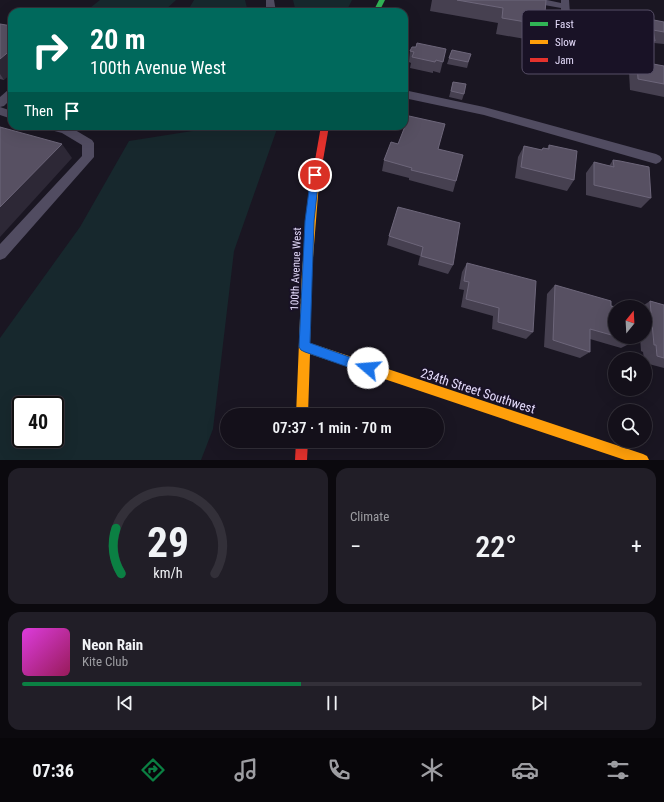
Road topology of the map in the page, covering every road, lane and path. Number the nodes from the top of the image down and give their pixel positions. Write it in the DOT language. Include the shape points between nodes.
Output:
graph roads {
  1 [pos="533,0"];
  2 [pos="565,3"];
  3 [pos="408,95"];
  4 [pos="8,96"];
  5 [pos="0,103"];
  6 [pos="66,130"];
  7 [pos="324,130"];
  8 [pos="656,159"];
  9 [pos="0,254"];
  10 [pos="305,347"];
  11 [pos="302,408"];
  12 [pos="302,448"];
  13 [pos="301,460"];
  14 [pos="643,460"];
  1 -- 2 [label="lane"];
  3 -- 8 [label="lane" via="484,111"];
  4 -- 5 [label="lane"];
  6 -- 9 [label="lane" via="88,143 88,157"];
  7 -- 10 [label="main road, 100th Avenue West" via="317,159 309,221"];
  10 -- 11 [label="main road, 100th Avenue West"];
  10 -- 14 [label="main road, 234th Street Southwest"];
  12 -- 13 [label="main road"];
}
